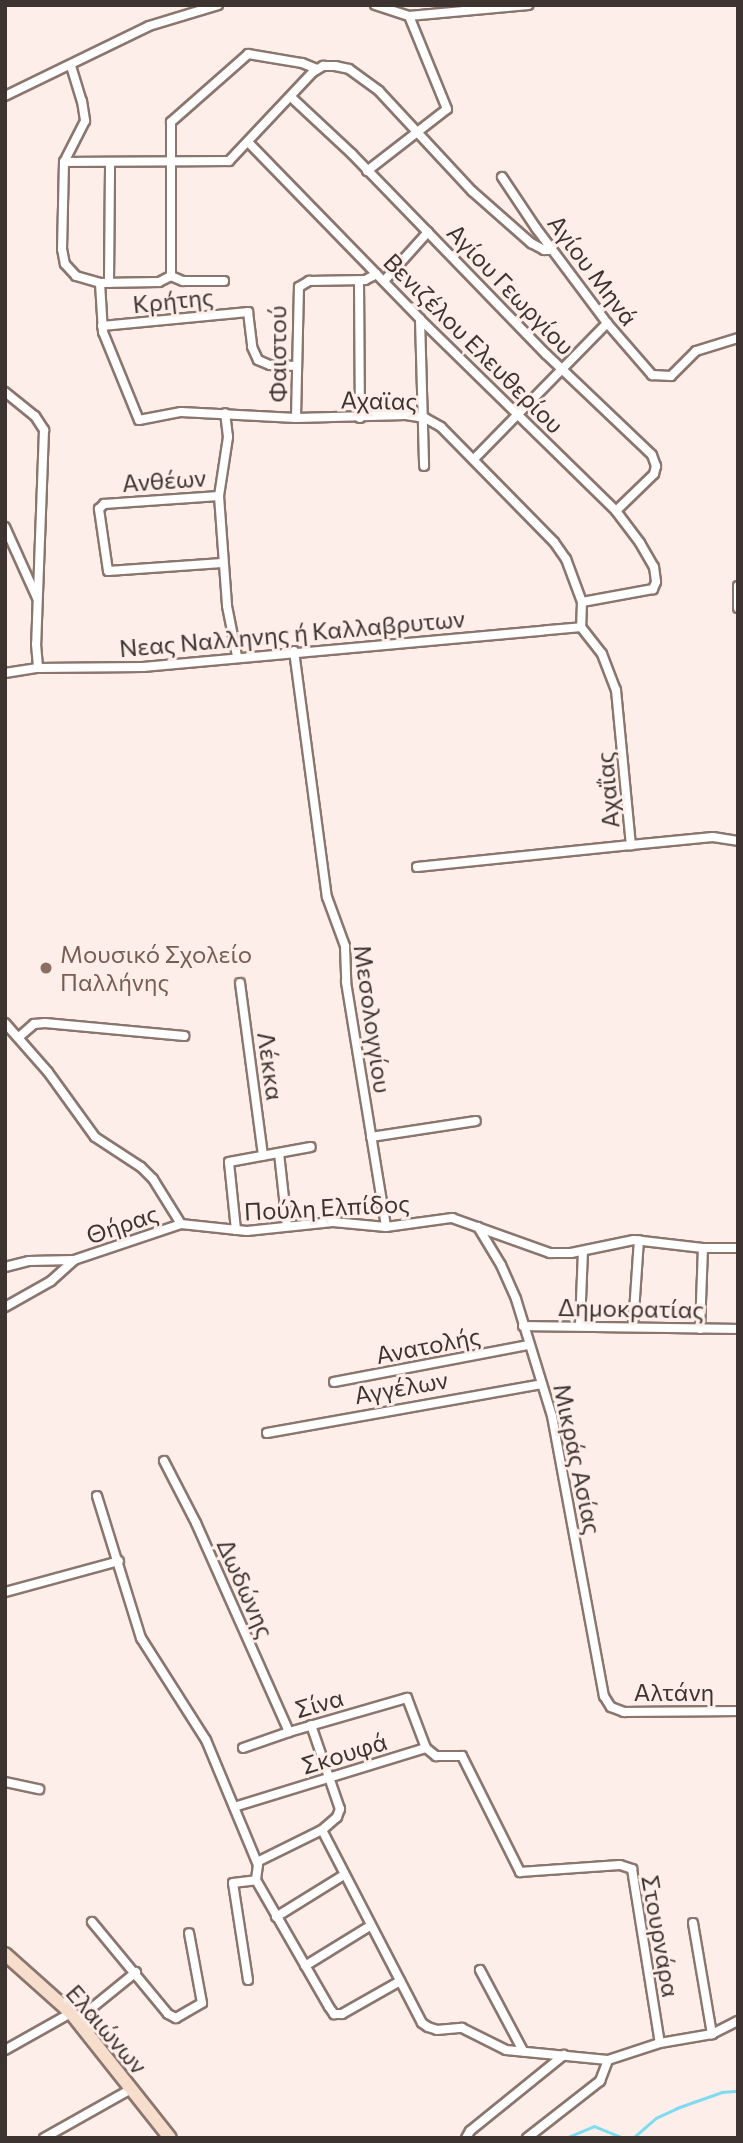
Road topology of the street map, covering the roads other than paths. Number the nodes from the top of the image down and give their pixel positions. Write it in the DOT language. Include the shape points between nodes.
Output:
graph roads {
  1 [pos="218,5"];
  2 [pos="374,5"];
  3 [pos="528,5"];
  4 [pos="487,7"];
  5 [pos="184,10"];
  6 [pos="409,16"];
  7 [pos="71,66"];
  8 [pos="318,68"];
  9 [pos="5,96"];
  10 [pos="292,98"];
  11 [pos="417,134"];
  12 [pos="248,142"];
  13 [pos="64,162"];
  14 [pos="170,163"];
  15 [pos="110,164"];
  16 [pos="367,172"];
  17 [pos="502,177"];
  18 [pos="428,232"];
  19 [pos="552,250"];
  20 [pos="377,274"];
  21 [pos="171,276"];
  22 [pos="224,281"];
  23 [pos="359,281"];
  24 [pos="384,281"];
  25 [pos="104,283"];
  26 [pos="420,318"];
  27 [pos="607,323"];
  28 [pos="102,326"];
  29 [pos="738,338"];
  30 [pos="297,366"];
  31 [pos="562,369"];
  32 [pos="5,392"];
  33 [pos="225,413"];
  34 [pos="519,415"];
  35 [pos="422,417"];
  36 [pos="296,418"];
  37 [pos="360,418"];
  38 [pos="475,458"];
  39 [pos="424,467"];
  40 [pos="219,496"];
  41 [pos="617,511"];
  42 [pos="5,527"];
  43 [pos="222,563"];
  44 [pos="738,586"];
  45 [pos="582,602"];
  46 [pos="39,603"];
  47 [pos="738,608"];
  48 [pos="584,630"];
  49 [pos="294,651"];
  50 [pos="237,656"];
  51 [pos="38,668"];
  52 [pos="5,673"];
  53 [pos="738,841"];
  54 [pos="631,845"];
  55 [pos="417,867"];
  56 [pos="240,983"];
  57 [pos="5,1023"];
  58 [pos="184,1036"];
  59 [pos="19,1037"];
  60 [pos="476,1121"];
  61 [pos="371,1137"];
  62 [pos="311,1147"];
  63 [pos="279,1153"];
  64 [pos="263,1155"];
  65 [pos="181,1224"];
  66 [pos="287,1226"];
  67 [pos="386,1227"];
  68 [pos="478,1227"];
  69 [pos="236,1230"];
  70 [pos="639,1240"];
  71 [pos="703,1248"];
  72 [pos="738,1248"];
  73 [pos="583,1251"];
  74 [pos="74,1260"];
  75 [pos="5,1267"];
  76 [pos="5,1307"];
  77 [pos="580,1325"];
  78 [pos="523,1326"];
  79 [pos="633,1327"];
  80 [pos="700,1329"];
  81 [pos="738,1329"];
  82 [pos="528,1345"];
  83 [pos="334,1382"];
  84 [pos="542,1384"];
  85 [pos="267,1433"];
  86 [pos="164,1461"];
  87 [pos="97,1496"];
  88 [pos="118,1561"];
  89 [pos="5,1592"];
  90 [pos="611,1707"];
  91 [pos="738,1711"];
  92 [pos="311,1725"];
  93 [pos="289,1732"];
  94 [pos="243,1748"];
  95 [pos="426,1748"];
  96 [pos="462,1755"];
  97 [pos="328,1777"];
  98 [pos="5,1782"];
  99 [pos="39,1789"];
  100 [pos="234,1807"];
  101 [pos="322,1830"];
  102 [pos="257,1862"];
  103 [pos="344,1875"];
  104 [pos="256,1880"];
  105 [pos="276,1917"];
  106 [pos="92,1922"];
  107 [pos="694,1923"];
  108 [pos="370,1926"];
  109 [pos="189,1933"];
  110 [pos="5,1954"];
  111 [pos="305,1966"];
  112 [pos="480,1970"];
  113 [pos="136,1972"];
  114 [pos="247,1980"];
  115 [pos="400,1982"];
  116 [pos="74,2017"];
  117 [pos="738,2021"];
  118 [pos="712,2035"];
  119 [pos="660,2043"];
  120 [pos="5,2050"];
  121 [pos="523,2051"];
  122 [pos="564,2055"];
  123 [pos="608,2060"];
  124 [pos="131,2089"];
  125 [pos="44,2138"];
  126 [pos="170,2138"];
  127 [pos="466,2138"];
  128 [pos="527,2138"];
  1 -- 5 [label="street"];
  2 -- 6 [label="street"];
  3 -- 4 [label="street"];
  4 -- 6 [label="street"];
  5 -- 7 [label="street"];
  6 -- 11 [label="street" via="447,109"];
  7 -- 9 [label="street"];
  7 -- 13 [label="street" via="85,121"];
  8 -- 10 [label="street"];
  8 -- 11 [label="street" via="344,67 361,77"];
  8 -- 14 [label="street" via="246,54 172,122"];
  10 -- 12 [label="street"];
  10 -- 16 [label="street, Αγίου Γεωργίου"];
  11 -- 16 [label="street"];
  11 -- 19 [label="street" via="516,231 538,248"];
  12 -- 14 [label="street" via="225,163"];
  12 -- 20 [label="street, Βενιζέλου Ελευθερίου"];
  13 -- 15 [label="street"];
  13 -- 25 [label="street" via="62,257 76,276"];
  14 -- 15 [label="street"];
  14 -- 21 [label="street"];
  15 -- 25 [label="street"];
  16 -- 18 [label="street, Αγίου Γεωργίου"];
  17 -- 19 [label="street, Αγίου Μηνά"];
  18 -- 24 [label="street"];
  18 -- 31 [label="street, Αγίου Γεωργίου"];
  19 -- 27 [label="street, Αγίου Μηνά"];
  20 -- 23 [label="street, Φαιστού"];
  20 -- 24 [label="street, Βενιζέλου Ελευθερίου"];
  21 -- 22 [label="street" via="183,281"];
  21 -- 25 [label="street" via="159,282"];
  23 -- 30 [label="street, Φαιστού" via="309,281 299,287"];
  23 -- 37 [label="street"];
  24 -- 26 [label="street, Βενιζέλου Ελευθερίου"];
  25 -- 28 [label="street"];
  26 -- 34 [label="street, Βενιζέλου Ελευθερίου"];
  26 -- 35 [label="street"];
  27 -- 29 [label="street, Αγίου Μηνά" via="650,373 662,378 675,374 701,348"];
  27 -- 31 [label="street"];
  28 -- 30 [label="street, Κρήτης" via="248,312 258,360"];
  28 -- 33 [label="street, Αχαϊας" via="139,420 181,412"];
  30 -- 36 [label="street, Φαιστού"];
  31 -- 34 [label="street"];
  31 -- 41 [label="street, Αγίου Γεωργίου" via="654,460 652,477"];
  32 -- 46 [label="street" via="35,416 44,430"];
  33 -- 36 [label="street, Αχαϊας"];
  33 -- 40 [label="street" via="228,437"];
  34 -- 38 [label="street"];
  34 -- 41 [label="street, Βενιζέλου Ελευθερίου"];
  35 -- 37 [label="street, Αχαϊας"];
  35 -- 38 [label="street, Αχαϊας" via="441,427"];
  35 -- 39 [label="street"];
  36 -- 37 [label="street, Αχαϊας"];
  38 -- 45 [label="street, Αχαϊας" via="560,549"];
  40 -- 43 [label="street, Ανθέων"];
  40 -- 43 [label="street, Ανθέων" via="104,504 99,509 108,570"];
  41 -- 45 [label="street, Βενιζέλου Ελευθερίου" via="652,561 656,582 651,591"];
  42 -- 46 [label="street"];
  43 -- 50 [label="street, Ανθέων"];
  44 -- 47 [label="street"];
  45 -- 48 [label="street, Αχαϊας"];
  46 -- 51 [label="street"];
  48 -- 49 [label="street, Νεας Nαλληνης ή Καλλαβρυτων"];
  48 -- 54 [label="street, Αχαΐας" via="610,669 616,690"];
  49 -- 50 [label="street, Νεας Nαλληνης ή Καλλαβρυτων"];
  49 -- 61 [label="street, Μεσολογγίου" via="327,897 345,946 346,982"];
  50 -- 51 [label="street, Νεας Nαλληνης ή Καλλαβρυτων" via="143,667"];
  51 -- 52 [label="street, Νεας Nαλληνης ή Καλλαβρυτων"];
  53 -- 54 [label="street, Αχαΐας" via="713,836"];
  54 -- 55 [label="street"];
  56 -- 64 [label="street, Λέκκα"];
  57 -- 59 [label="street"];
  58 -- 59 [label="street" via="45,1023 34,1024"];
  59 -- 65 [label="street" via="95,1137 153,1178"];
  60 -- 61 [label="street"];
  61 -- 67 [label="street, Μεσολογγίου"];
  62 -- 63 [label="street"];
  63 -- 64 [label="street"];
  63 -- 66 [label="street"];
  64 -- 69 [label="street" via="228,1165"];
  65 -- 69 [label="street, Πούλη Ελπίδος"];
  65 -- 74 [label="street, Θήρας"];
  66 -- 67 [label="street, Πούλη Ελπίδος" via="333,1222"];
  66 -- 69 [label="street, Πούλη Ελπίδος"];
  67 -- 68 [label="street, Πούλη Ελπίδος" via="452,1218"];
  68 -- 73 [label="street, Πούλη Ελπίδος" via="536,1250"];
  68 -- 78 [label="street, Μικράς Ασίας" via="505,1274"];
  70 -- 71 [label="street, Πούλη Ελπίδος"];
  70 -- 73 [label="street, Πούλη Ελπίδος"];
  70 -- 79 [label="street"];
  71 -- 72 [label="street, Πούλη Ελπίδος"];
  71 -- 80 [label="street"];
  73 -- 77 [label="street"];
  74 -- 75 [label="street, Θήρας" via="29,1261"];
  74 -- 76 [label="street, Θήρας" via="51,1280"];
  77 -- 78 [label="street, Δημοκρατίας"];
  77 -- 79 [label="street, Δημοκρατίας"];
  78 -- 82 [label="street, Μικράς Ασίας"];
  79 -- 80 [label="street, Δημοκρατίας"];
  80 -- 81 [label="street, Δημοκρατίας"];
  82 -- 83 [label="street, Ανατολής"];
  82 -- 84 [label="street, Μικράς Ασίας"];
  84 -- 85 [label="street, Αγγέλων"];
  84 -- 90 [label="street, Μικράς Ασίας" via="604,1696"];
  86 -- 93 [label="street, Δωδώνης"];
  87 -- 88 [label="street"];
  88 -- 89 [label="street"];
  88 -- 100 [label="street" via="141,1638 206,1740"];
  90 -- 91 [label="street, Αλτάνη" via="624,1712"];
  92 -- 93 [label="street, Σίνα"];
  92 -- 95 [label="street, Σίνα" via="407,1698"];
  92 -- 97 [label="street"];
  93 -- 94 [label="street, Σίνα"];
  95 -- 96 [label="street, Σκουφά" via="436,1756"];
  95 -- 97 [label="street, Σκουφά"];
  96 -- 119 [label="street, Στουρνάρα" via="520,1872 620,1865 632,1869"];
  97 -- 100 [label="street, Σκουφά"];
  97 -- 101 [label="street" via="340,1809"];
  98 -- 99 [label="street"];
  100 -- 102 [label="street"];
  101 -- 102 [label="street"];
  101 -- 103 [label="street"];
  102 -- 104 [label="street"];
  103 -- 105 [label="street"];
  103 -- 108 [label="street"];
  104 -- 105 [label="street"];
  104 -- 114 [label="street" via="233,1883"];
  105 -- 111 [label="street"];
  106 -- 113 [label="street"];
  107 -- 118 [label="street"];
  108 -- 111 [label="street"];
  108 -- 115 [label="street"];
  109 -- 113 [label="street" via="201,2006 171,2017"];
  110 -- 116 [label="main road, Ελαιώνων"];
  111 -- 115 [label="street" via="336,2015"];
  112 -- 121 [label="street"];
  113 -- 116 [label="street"];
  115 -- 121 [label="street" via="428,2027 462,2028 492,2046"];
  116 -- 120 [label="street"];
  116 -- 124 [label="main road, Ελαιώνων"];
  117 -- 118 [label="street"];
  118 -- 119 [label="street"];
  119 -- 123 [label="street"];
  121 -- 122 [label="street"];
  122 -- 123 [label="street"];
  122 -- 127 [label="street"];
  123 -- 128 [label="street" via="600,2081"];
  124 -- 125 [label="street"];
  124 -- 126 [label="main road, Ελαιώνων"];
}
